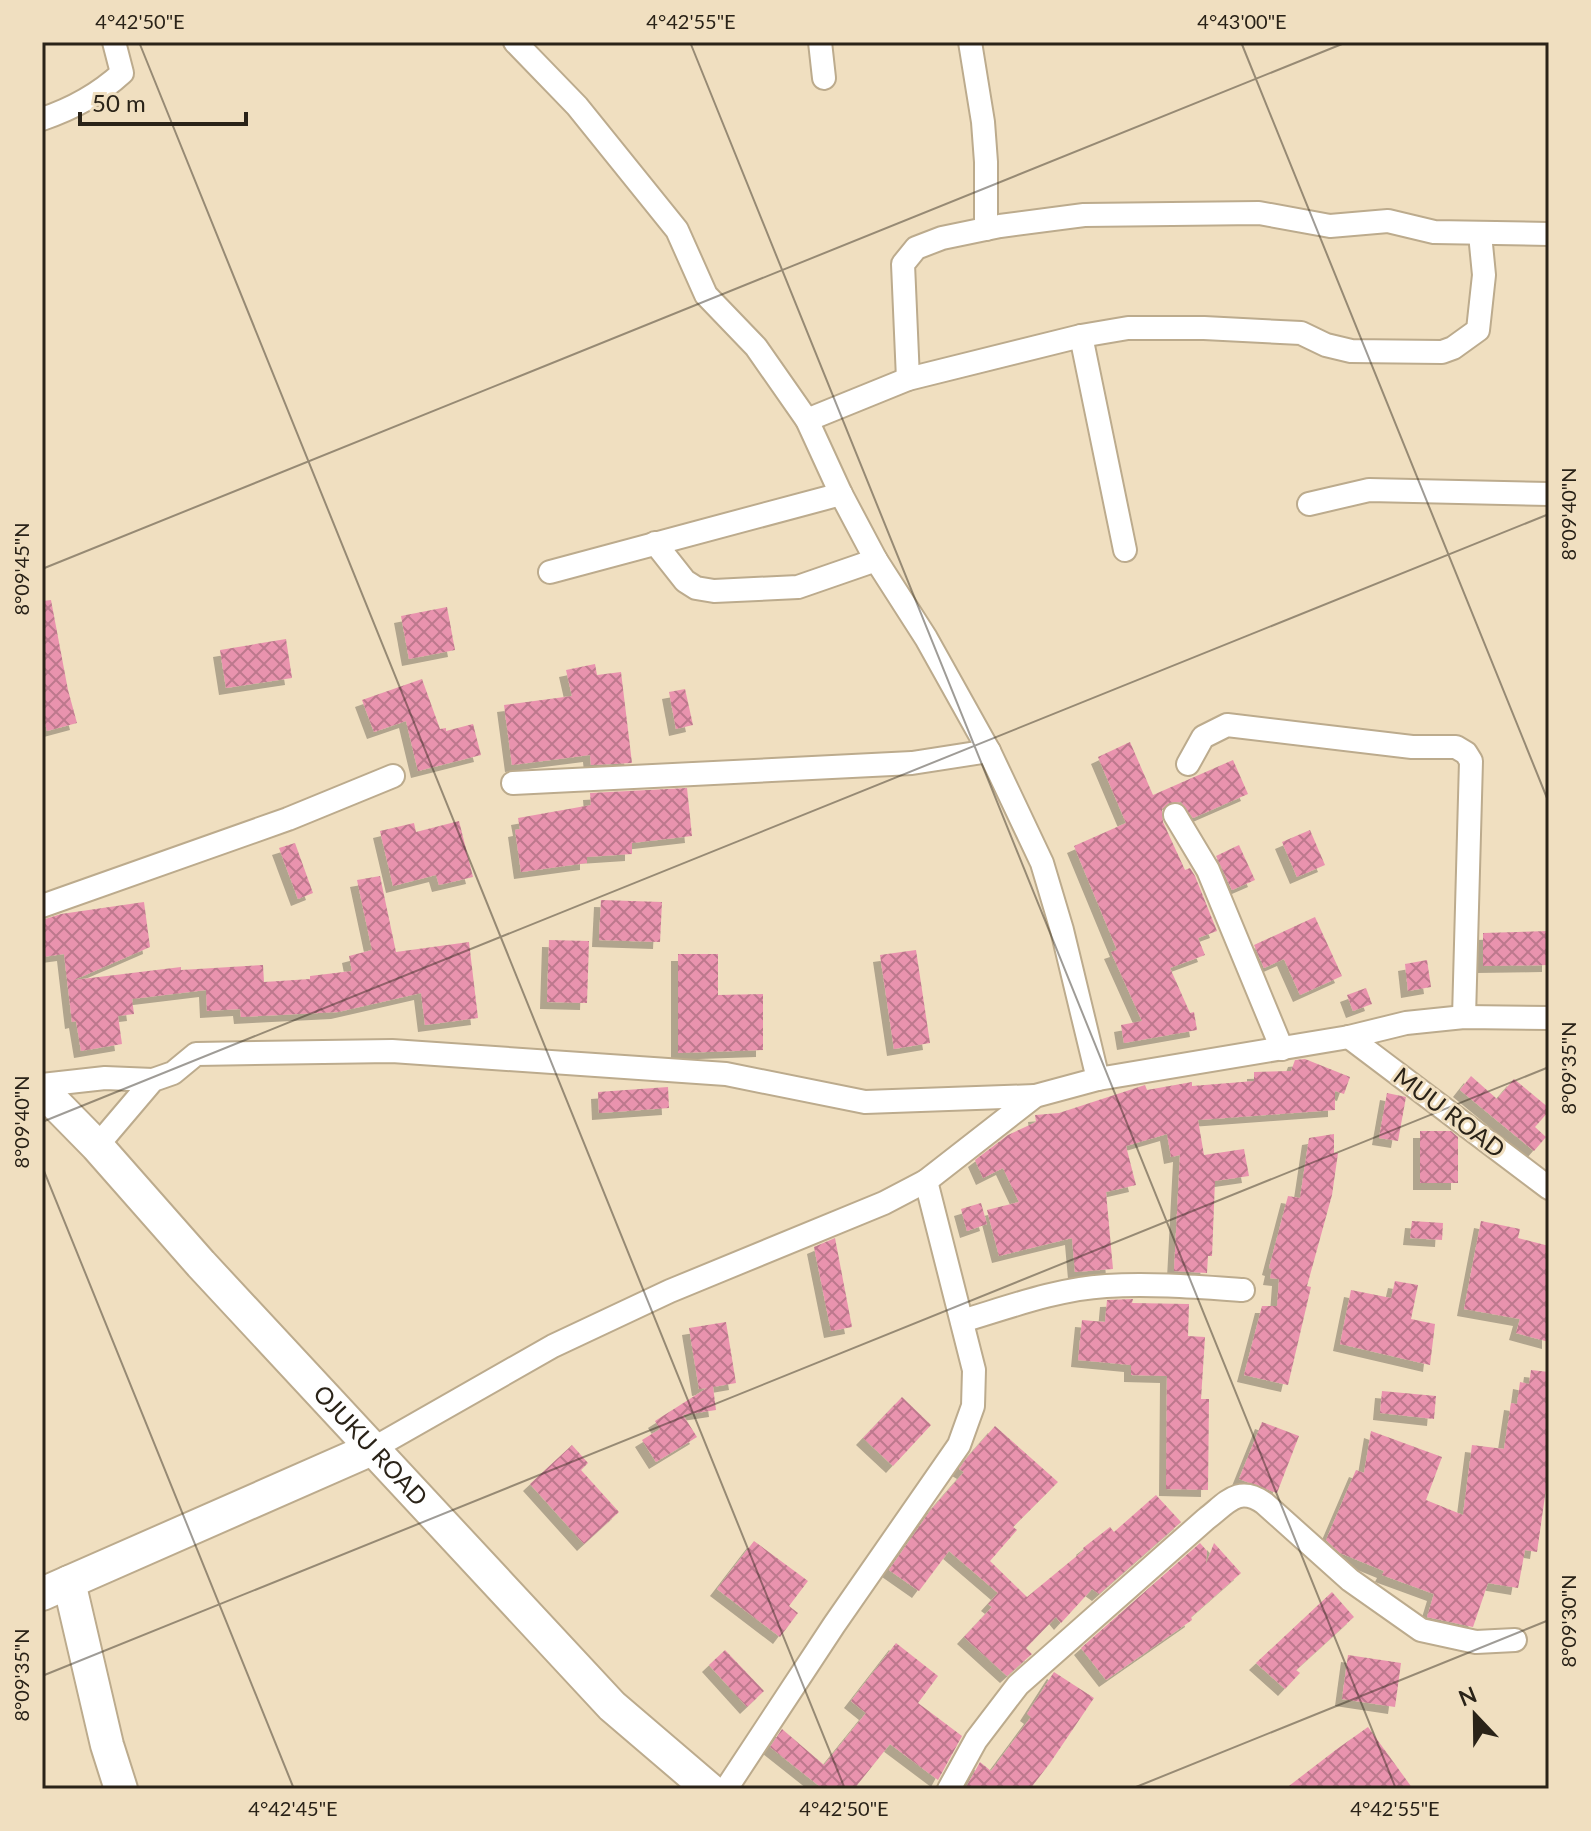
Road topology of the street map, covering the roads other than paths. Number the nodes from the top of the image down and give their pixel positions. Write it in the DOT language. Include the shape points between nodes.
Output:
graph roads {
  1 [pos="114,42"];
  2 [pos="515,42"];
  3 [pos="820,42"];
  4 [pos="970,42"];
  5 [pos="824,78"];
  6 [pos="42,119"];
  7 [pos="986,229"];
  8 [pos="1480,234"];
  9 [pos="1549,234"];
  10 [pos="1081,336"];
  11 [pos="908,379"];
  12 [pos="807,420"];
  13 [pos="841,494"];
  14 [pos="1549,494"];
  15 [pos="1309,504"];
  16 [pos="655,543"];
  17 [pos="1125,550"];
  18 [pos="876,560"];
  19 [pos="550,572"];
  20 [pos="989,751"];
  21 [pos="1188,764"];
  22 [pos="393,776"];
  23 [pos="513,783"];
  24 [pos="1175,815"];
  25 [pos="42,906"];
  26 [pos="1464,1017"];
  27 [pos="1549,1018"];
  28 [pos="1349,1037"];
  29 [pos="1282,1049"];
  30 [pos="1098,1079"];
  31 [pos="153,1080"];
  32 [pos="42,1087"];
  33 [pos="1035,1096"];
  34 [pos="97,1146"];
  35 [pos="926,1181"];
  36 [pos="1549,1188"];
  37 [pos="1243,1290"];
  38 [pos="962,1321"];
  39 [pos="374,1448"];
  40 [pos="56,1588"];
  41 [pos="1515,1640"];
  42 [pos="121,1789"];
  43 [pos="709,1789"];
  44 [pos="726,1789"];
  45 [pos="949,1789"];
  1 -- 6 [label="street" via="122,73 67,111"];
  2 -- 12 [label="street" via="577,106 677,230 706,295 756,347"];
  3 -- 5 [label="street"];
  4 -- 7 [label="street" via="983,122"];
  7 -- 8 [label="street" via="1084,215 1259,213 1330,226 1388,221 1434,232"];
  7 -- 11 [label="street" via="916,248 903,264"];
  8 -- 9 [label="street"];
  8 -- 10 [label="street" via="1484,275 1478,330 1442,352 1351,351 1301,333 1218,329 1128,328"];
  10 -- 11 [label="street"];
  10 -- 17 [label="street"];
  11 -- 12 [label="street"];
  12 -- 13 [label="street"];
  13 -- 16 [label="street"];
  13 -- 18 [label="street"];
  14 -- 15 [label="street" via="1369,490"];
  16 -- 18 [label="street" via="685,581 714,591 798,587"];
  16 -- 19 [label="street"];
  18 -- 20 [label="street"];
  20 -- 23 [label="street" via="912,763"];
  20 -- 30 [label="street" via="1042,863"];
  21 -- 26 [label="street" via="1203,737 1227,725 1412,747 1456,747 1466,753 1471,761"];
  22 -- 25 [label="street"];
  24 -- 29 [label="street" via="1208,870"];
  26 -- 27 [label="street"];
  26 -- 28 [label="street" via="1406,1023"];
  28 -- 29 [label="street"];
  28 -- 36 [label="street, MUU ROAD"];
  29 -- 30 [label="street"];
  30 -- 33 [label="street"];
  31 -- 32 [label="street" via="105,1078"];
  31 -- 33 [label="street" via="173,1073 196,1054 392,1051 726,1074 865,1102"];
  31 -- 34 [label="street"];
  32 -- 34 [label="main road, OJUKU ROAD"];
  33 -- 35 [label="street"];
  34 -- 39 [label="main road, OJUKU ROAD"];
  35 -- 38 [label="street"];
  35 -- 39 [label="street" via="553,1346"];
  37 -- 38 [label="street" via="1108,1286 1052,1294"];
  38 -- 44 [label="street" via="974,1370 973,1406 959,1445"];
  39 -- 40 [label="main road"];
  39 -- 43 [label="main road, OJUKU ROAD" via="612,1706"];
  40 -- 42 [label="main road"];
  41 -- 45 [label="street" via="1476,1642 1421,1630 1350,1580 1264,1503 1239,1495 1018,1685 976,1740"];
}
